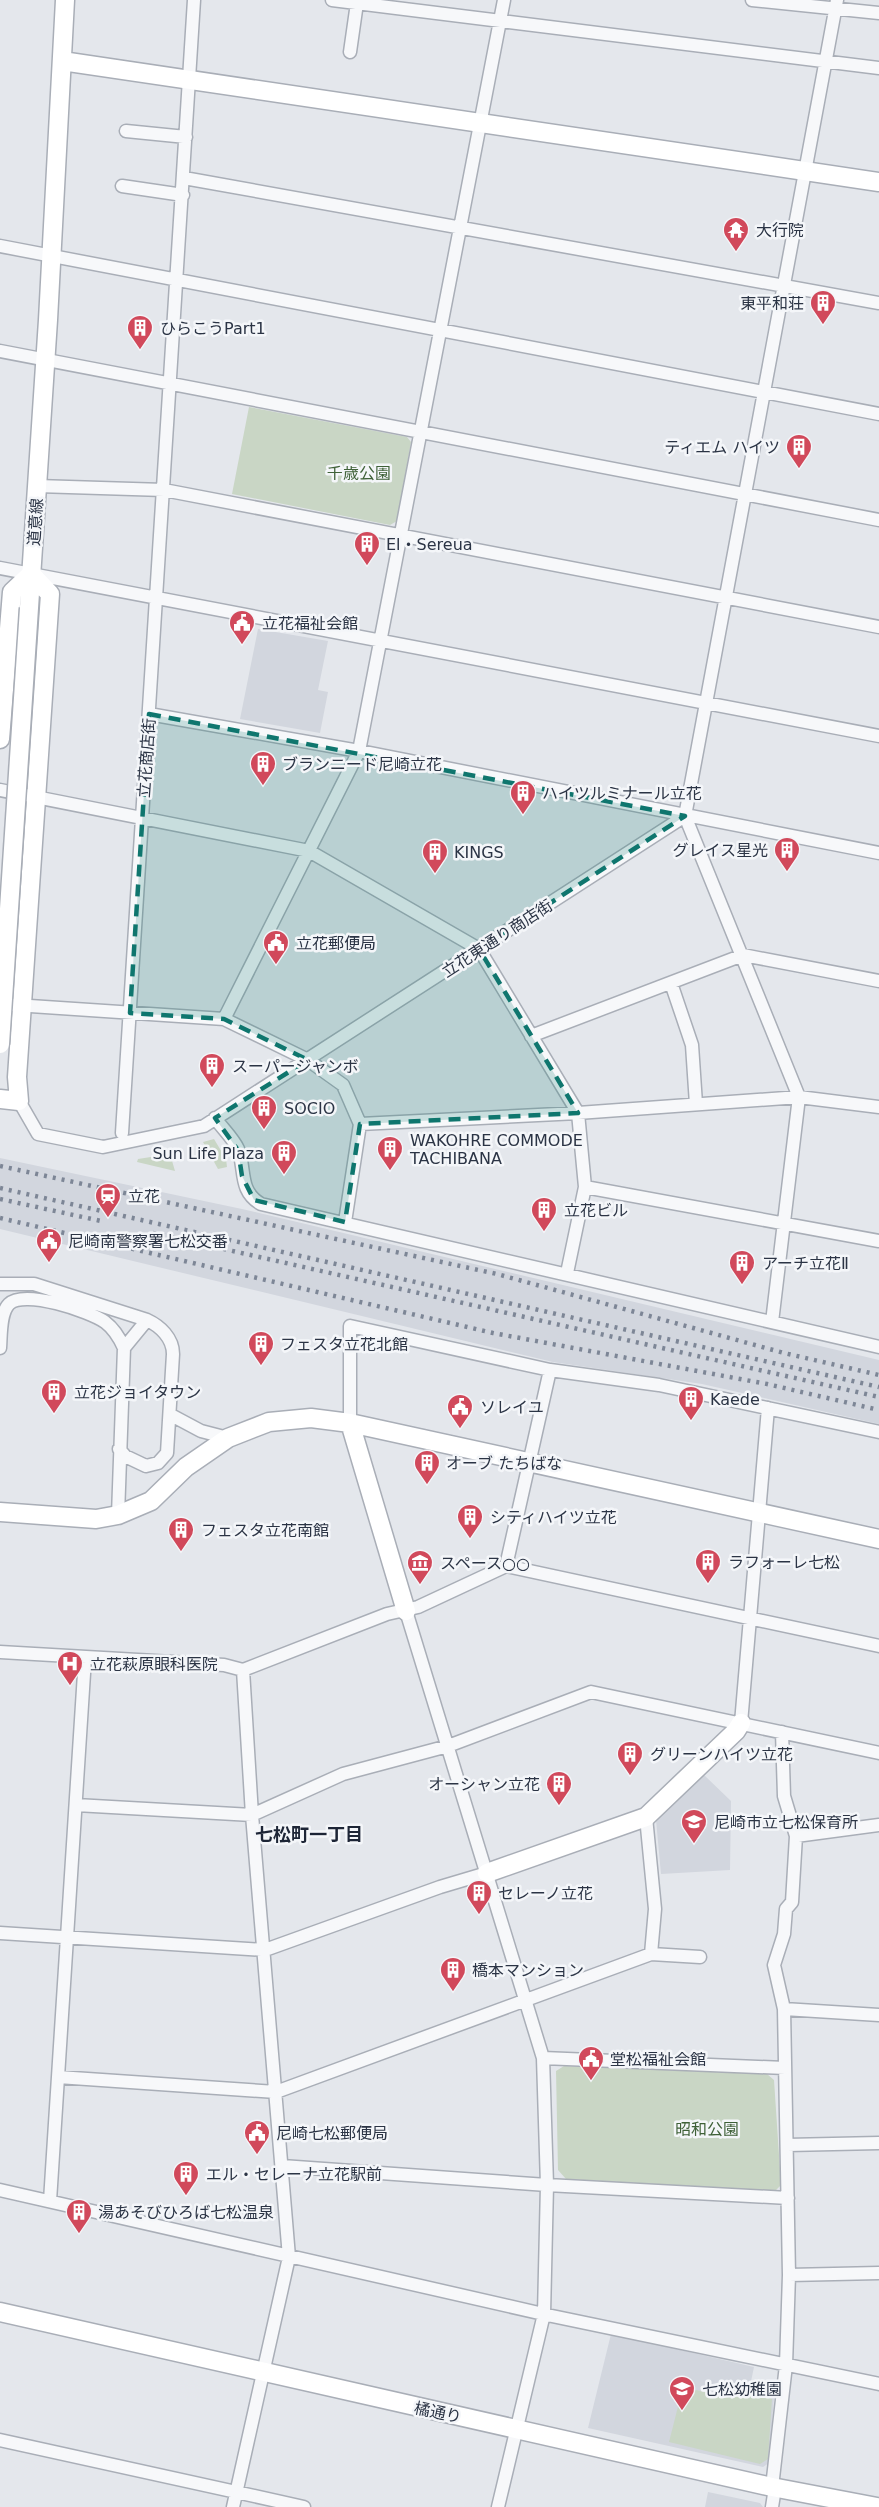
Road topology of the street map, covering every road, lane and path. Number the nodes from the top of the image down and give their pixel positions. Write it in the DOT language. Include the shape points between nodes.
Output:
graph roads {
  1 [pos="65,0"];
  2 [pos="194,0"];
  3 [pos="332,0"];
  4 [pos="504,0"];
  5 [pos="752,0"];
  6 [pos="357,3"];
  7 [pos="836,4"];
  8 [pos="879,13"];
  9 [pos="500,21"];
  10 [pos="350,52"];
  11 [pos="62,61"];
  12 [pos="826,61"];
  13 [pos="879,68"];
  14 [pos="190,80"];
  15 [pos="480,123"];
  16 [pos="126,131"];
  17 [pos="186,137"];
  18 [pos="805,171"];
  19 [pos="184,178"];
  20 [pos="879,182"];
  21 [pos="122,186"];
  22 [pos="183,195"];
  23 [pos="461,228"];
  24 [pos="0,246"];
  25 [pos="52,255"];
  26 [pos="178,279"];
  27 [pos="784,286"];
  28 [pos="879,303"];
  29 [pos="441,329"];
  30 [pos="0,351"];
  31 [pos="45,360"];
  32 [pos="169,383"];
  33 [pos="765,392"];
  34 [pos="879,414"];
  35 [pos="422,432"];
  36 [pos="37,486"];
  37 [pos="164,490"];
  38 [pos="746,494"];
  39 [pos="879,520"];
  40 [pos="403,536"];
  41 [pos="0,568"];
  42 [pos="31,574"];
  43 [pos="157,598"];
  44 [pos="727,598"];
  45 [pos="879,627"];
  46 [pos="381,641"];
  47 [pos="707,703"];
  48 [pos="149,714"];
  49 [pos="879,736"];
  50 [pos="0,739"];
  51 [pos="359,751"];
  52 [pos="0,790"];
  53 [pos="36,797"];
  54 [pos="686,816"];
  55 [pos="142,819"];
  56 [pos="878,850"];
  57 [pos="309,851"];
  58 [pos="479,949"];
  59 [pos="742,955"];
  60 [pos="879,981"];
  61 [pos="670,983"];
  62 [pos="0,1004"];
  63 [pos="23,1006"];
  64 [pos="130,1013"];
  65 [pos="224,1019"];
  66 [pos="531,1036"];
  67 [pos="0,1044"];
  68 [pos="308,1060"];
  69 [pos="799,1097"];
  70 [pos="0,1099"];
  71 [pos="20,1101"];
  72 [pos="696,1104"];
  73 [pos="879,1107"];
  74 [pos="578,1113"];
  75 [pos="215,1118"];
  76 [pos="360,1124"];
  77 [pos="122,1133"];
  78 [pos="585,1187"];
  79 [pos="345,1222"];
  80 [pos="783,1222"];
  81 [pos="879,1241"];
  82 [pos="567,1273"];
  83 [pos="0,1284"];
  84 [pos="147,1320"];
  85 [pos="772,1322"];
  86 [pos="879,1347"];
  87 [pos="0,1348"];
  88 [pos="124,1348"];
  89 [pos="550,1370"];
  90 [pos="768,1408"];
  91 [pos="171,1415"];
  92 [pos="350,1423"];
  93 [pos="879,1432"];
  94 [pos="228,1438"];
  95 [pos="119,1449"];
  96 [pos="530,1463"];
  97 [pos="0,1512"];
  98 [pos="758,1512"];
  99 [pos="118,1515"];
  100 [pos="879,1539"];
  101 [pos="506,1566"];
  102 [pos="405,1611"];
  103 [pos="748,1617"];
  104 [pos="879,1647"];
  105 [pos="0,1652"];
  106 [pos="85,1658"];
  107 [pos="243,1670"];
  108 [pos="741,1723"];
  109 [pos="782,1732"];
  110 [pos="448,1746"];
  111 [pos="879,1753"];
  112 [pos="76,1804"];
  113 [pos="252,1815"];
  114 [pos="646,1817"];
  115 [pos="879,1825"];
  116 [pos="796,1836"];
  117 [pos="487,1873"];
  118 [pos="0,1933"];
  119 [pos="67,1937"];
  120 [pos="265,1950"];
  121 [pos="651,1954"];
  122 [pos="700,1957"];
  123 [pos="526,2001"];
  124 [pos="784,2009"];
  125 [pos="879,2015"];
  126 [pos="543,2058"];
  127 [pos="785,2068"];
  128 [pos="58,2077"];
  129 [pos="276,2092"];
  130 [pos="879,2143"];
  131 [pos="787,2145"];
  132 [pos="282,2166"];
  133 [pos="547,2185"];
  134 [pos="0,2190"];
  135 [pos="788,2198"];
  136 [pos="50,2201"];
  137 [pos="289,2257"];
  138 [pos="879,2273"];
  139 [pos="789,2275"];
  140 [pos="0,2312"];
  141 [pos="544,2314"];
  142 [pos="786,2365"];
  143 [pos="263,2373"];
  144 [pos="879,2384"];
  145 [pos="516,2429"];
  146 [pos="0,2440"];
  147 [pos="774,2488"];
  148 [pos="237,2492"];
  149 [pos="233,2507"];
  150 [pos="304,2507"];
  151 [pos="498,2507"];
  152 [pos="772,2507"];
  153 [pos="878,2507"];
  1 -- 11 [label="street, 道意線"];
  2 -- 14 [label="street, 立花商店街"];
  3 -- 6 [label="street"];
  4 -- 9 [label="street"];
  5 -- 7 [label="street"];
  6 -- 9 [label="street"];
  6 -- 10 [label="street"];
  7 -- 8 [label="street"];
  7 -- 12 [label="street"];
  9 -- 12 [label="street"];
  9 -- 15 [label="street"];
  11 -- 14 [label="street"];
  11 -- 25 [label="street, 道意線"];
  12 -- 13 [label="street"];
  12 -- 18 [label="street"];
  14 -- 15 [label="street"];
  14 -- 17 [label="street, 立花商店街"];
  15 -- 18 [label="street"];
  15 -- 23 [label="street"];
  16 -- 17 [label="street"];
  17 -- 19 [label="street, 立花商店街"];
  18 -- 20 [label="street"];
  18 -- 27 [label="street"];
  19 -- 22 [label="street, 立花商店街"];
  19 -- 23 [label="street"];
  21 -- 22 [label="street"];
  22 -- 26 [label="street, 立花商店街"];
  23 -- 27 [label="street"];
  23 -- 29 [label="street"];
  24 -- 25 [label="street"];
  25 -- 26 [label="street"];
  25 -- 31 [label="street, 道意線"];
  26 -- 29 [label="street"];
  26 -- 32 [label="street, 立花商店街"];
  27 -- 28 [label="street"];
  27 -- 33 [label="street"];
  29 -- 33 [label="street"];
  29 -- 35 [label="street"];
  30 -- 31 [label="street"];
  31 -- 32 [label="street"];
  31 -- 36 [label="street, 道意線"];
  32 -- 35 [label="street"];
  32 -- 37 [label="street, 立花商店街"];
  33 -- 34 [label="street"];
  33 -- 38 [label="street"];
  35 -- 38 [label="street"];
  35 -- 40 [label="street"];
  36 -- 37 [label="street"];
  36 -- 42 [label="street, 道意線"];
  37 -- 40 [label="street"];
  37 -- 43 [label="street, 立花商店街"];
  38 -- 39 [label="street"];
  38 -- 44 [label="street"];
  40 -- 44 [label="street"];
  40 -- 46 [label="street"];
  41 -- 42 [label="street"];
  42 -- 43 [label="street"];
  42 -- 50 [label="street" via="12,592"];
  42 -- 53 [label="street" via="50,594"];
  42 -- 67 [label="street, 道意線, bridge"];
  43 -- 46 [label="street"];
  43 -- 48 [label="street, 立花商店街"];
  44 -- 45 [label="street"];
  44 -- 47 [label="street"];
  46 -- 47 [label="street"];
  46 -- 51 [label="street"];
  47 -- 49 [label="street"];
  47 -- 54 [label="street"];
  48 -- 51 [label="street"];
  48 -- 55 [label="street, 立花商店街"];
  51 -- 54 [label="street"];
  51 -- 57 [label="street"];
  52 -- 53 [label="street"];
  53 -- 55 [label="street"];
  53 -- 63 [label="street"];
  54 -- 56 [label="street"];
  54 -- 58 [label="street, 立花東通り商店街"];
  54 -- 59 [label="street"];
  55 -- 57 [label="street"];
  55 -- 64 [label="street, 立花商店街"];
  57 -- 58 [label="street"];
  57 -- 65 [label="street"];
  58 -- 66 [label="street"];
  58 -- 68 [label="street, 立花東通り商店街"];
  59 -- 60 [label="street"];
  59 -- 61 [label="street"];
  59 -- 69 [label="street"];
  61 -- 66 [label="street"];
  61 -- 72 [label="street" via="692,1045"];
  62 -- 63 [label="street"];
  63 -- 64 [label="street"];
  63 -- 71 [label="street" via="17,1077"];
  64 -- 65 [label="street"];
  64 -- 77 [label="street, 立花商店街"];
  65 -- 68 [label="street"];
  66 -- 74 [label="street"];
  68 -- 75 [label="street, 立花東通り商店街"];
  68 -- 76 [label="street" via="343,1086"];
  69 -- 72 [label="street"];
  69 -- 73 [label="street"];
  69 -- 80 [label="street"];
  70 -- 71 [label="street"];
  71 -- 75 [label="street, 立花東通り商店街" via="38,1134 103,1146 204,1126"];
  72 -- 74 [label="street"];
  74 -- 76 [label="street"];
  74 -- 78 [label="street"];
  75 -- 79 [label="street" via="238,1150 242,1176 254,1200"];
  76 -- 79 [label="street"];
  78 -- 80 [label="street"];
  78 -- 82 [label="street"];
  79 -- 82 [label="street"];
  80 -- 81 [label="street"];
  80 -- 85 [label="street"];
  82 -- 85 [label="street"];
  83 -- 84 [label="street" via="33,1284"];
  84 -- 88 [label="street"];
  84 -- 91 [label="street" via="164,1332 173,1348"];
  85 -- 86 [label="street"];
  87 -- 88 [label="street" via="4,1310 9,1303 24,1297 52,1302 99,1319 110,1326"];
  88 -- 95 [label="street"];
  89 -- 90 [label="street" via="658,1385"];
  89 -- 92 [label="street" via="350,1326"];
  89 -- 96 [label="street"];
  90 -- 93 [label="street"];
  90 -- 98 [label="street"];
  91 -- 94 [label="street" via="201,1431"];
  91 -- 95 [label="street" via="169,1448 158,1463 139,1464"];
  92 -- 94 [label="street" via="310,1418 269,1422"];
  92 -- 96 [label="street"];
  92 -- 102 [label="street"];
  94 -- 99 [label="street" via="186,1467 151,1501"];
  95 -- 99 [label="street"];
  96 -- 98 [label="street"];
  96 -- 101 [label="street"];
  97 -- 99 [label="street" via="96,1519"];
  98 -- 100 [label="street"];
  98 -- 103 [label="street"];
  101 -- 102 [label="street"];
  101 -- 103 [label="street"];
  102 -- 107 [label="street" via="387,1614"];
  102 -- 110 [label="street"];
  103 -- 104 [label="street"];
  103 -- 108 [label="street"];
  105 -- 106 [label="street"];
  106 -- 107 [label="street" via="224,1665"];
  106 -- 112 [label="street"];
  107 -- 113 [label="street"];
  108 -- 109 [label="street"];
  108 -- 110 [label="street" via="591,1692"];
  108 -- 114 [label="street"];
  109 -- 111 [label="street"];
  109 -- 116 [label="street" via="784,1796"];
  110 -- 113 [label="street" via="343,1774"];
  110 -- 117 [label="street"];
  112 -- 113 [label="street"];
  112 -- 119 [label="street"];
  113 -- 120 [label="street"];
  114 -- 117 [label="street"];
  114 -- 121 [label="street" via="655,1909"];
  115 -- 116 [label="street"];
  116 -- 124 [label="street" via="792,1902 786,1909 784,1934 774,1965"];
  117 -- 120 [label="street"];
  117 -- 123 [label="street"];
  118 -- 119 [label="street"];
  119 -- 120 [label="street"];
  119 -- 128 [label="street"];
  120 -- 129 [label="street"];
  121 -- 122 [label="street"];
  121 -- 123 [label="street"];
  123 -- 126 [label="street"];
  123 -- 129 [label="street"];
  124 -- 125 [label="street"];
  124 -- 127 [label="street"];
  126 -- 127 [label="street"];
  126 -- 133 [label="street"];
  127 -- 131 [label="street"];
  128 -- 129 [label="street"];
  128 -- 136 [label="street"];
  129 -- 132 [label="street"];
  130 -- 131 [label="street"];
  131 -- 135 [label="street"];
  132 -- 133 [label="street"];
  132 -- 137 [label="street"];
  133 -- 135 [label="street"];
  133 -- 141 [label="street"];
  134 -- 136 [label="street"];
  135 -- 139 [label="street"];
  136 -- 137 [label="street"];
  137 -- 141 [label="street"];
  137 -- 143 [label="street"];
  138 -- 139 [label="street"];
  139 -- 142 [label="street"];
  140 -- 143 [label="street, 橘通り"];
  141 -- 142 [label="street"];
  141 -- 145 [label="street"];
  142 -- 144 [label="street"];
  142 -- 147 [label="street"];
  143 -- 145 [label="street, 橘通り"];
  143 -- 148 [label="street"];
  145 -- 147 [label="street, 橘通り"];
  145 -- 151 [label="street"];
  146 -- 148 [label="street"];
  147 -- 152 [label="street"];
  147 -- 153 [label="street, 橘通り"];
  148 -- 149 [label="street"];
  148 -- 150 [label="street"];
}
